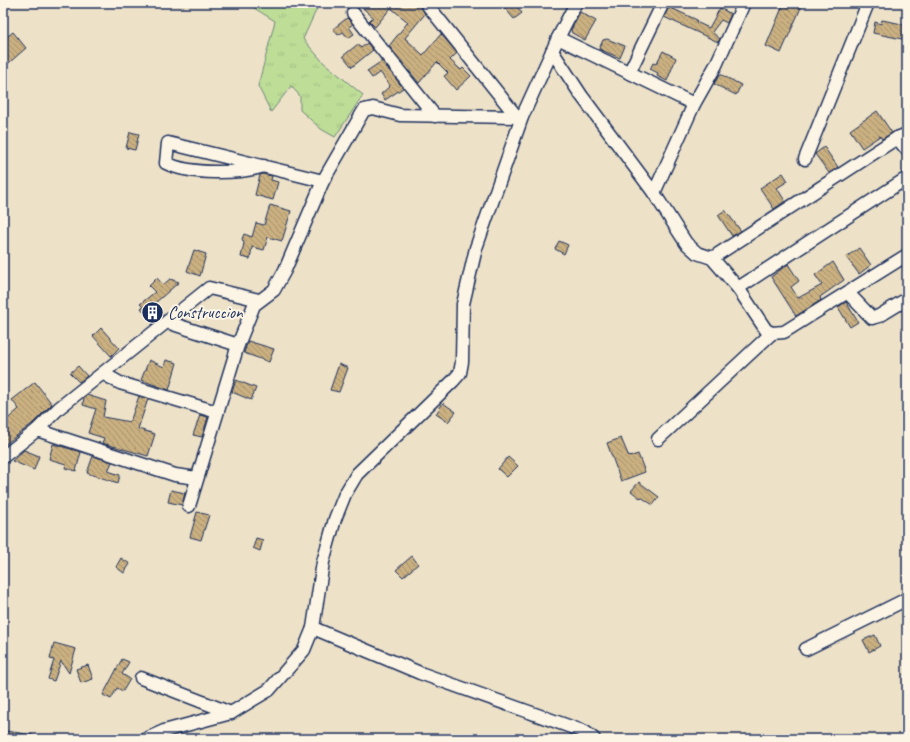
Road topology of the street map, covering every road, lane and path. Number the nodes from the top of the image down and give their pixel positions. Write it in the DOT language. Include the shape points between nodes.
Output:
graph roads {
  1 [pos="426,3"];
  2 [pos="576,3"];
  3 [pos="663,3"];
  4 [pos="743,3"];
  5 [pos="868,3"];
  6 [pos="353,13"];
  7 [pos="558,38"];
  8 [pos="552,50"];
  9 [pos="629,73"];
  10 [pos="694,104"];
  11 [pos="435,116"];
  12 [pos="520,117"];
  13 [pos="902,136"];
  14 [pos="907,150"];
  15 [pos="805,159"];
  16 [pos="264,166"];
  17 [pos="907,178"];
  18 [pos="322,181"];
  19 [pos="654,193"];
  20 [pos="907,256"];
  21 [pos="712,258"];
  22 [pos="738,288"];
  23 [pos="848,293"];
  24 [pos="907,298"];
  25 [pos="259,300"];
  26 [pos="167,322"];
  27 [pos="772,333"];
  28 [pos="238,345"];
  29 [pos="104,374"];
  30 [pos="217,412"];
  31 [pos="37,430"];
  32 [pos="658,439"];
  33 [pos="3,457"];
  34 [pos="197,478"];
  35 [pos="189,506"];
  36 [pos="907,599"];
  37 [pos="313,628"];
  38 [pos="806,649"];
  39 [pos="141,678"];
  40 [pos="231,713"];
  41 [pos="146,739"];
  42 [pos="594,739"];
  1 -- 12 [label="street"];
  2 -- 7 [label="street"];
  3 -- 9 [label="street"];
  4 -- 10 [label="street" via="716,65"];
  5 -- 15 [label="street"];
  6 -- 11 [label="street"];
  7 -- 8 [label="street"];
  7 -- 9 [label="street"];
  8 -- 12 [label="street"];
  8 -- 19 [label="street" via="581,95"];
  9 -- 10 [label="street"];
  10 -- 19 [label="street"];
  11 -- 12 [label="street"];
  11 -- 18 [label="street" via="400,116 367,108"];
  12 -- 37 [label="street" via="476,248 463,304 460,372 448,387 357,474 344,494 324,562"];
  13 -- 14 [label="street"];
  13 -- 21 [label="street"];
  16 -- 16 [label="street" via="168,143 166,154 166,163 189,170 249,171"];
  16 -- 18 [label="street"];
  17 -- 22 [label="street"];
  18 -- 25 [label="street" via="285,270 270,295"];
  19 -- 21 [label="street" via="691,248"];
  20 -- 23 [label="street"];
  21 -- 22 [label="street"];
  22 -- 27 [label="street" via="766,330"];
  23 -- 24 [label="street" via="872,318"];
  23 -- 27 [label="street" via="784,332"];
  25 -- 26 [label="street" via="209,288"];
  25 -- 28 [label="street" via="254,305"];
  26 -- 28 [label="street"];
  26 -- 29 [label="street"];
  27 -- 32 [label="street"];
  28 -- 30 [label="street"];
  29 -- 30 [label="street" via="120,383"];
  29 -- 31 [label="street" via="59,408"];
  30 -- 34 [label="street"];
  31 -- 33 [label="street"];
  31 -- 34 [label="street" via="175,475"];
  34 -- 35 [label="street"];
  36 -- 38 [label="street"];
  37 -- 40 [label="street" via="304,650 269,690"];
  37 -- 42 [label="street" via="420,673 585,732"];
  39 -- 40 [label="street"];
  40 -- 41 [label="street" via="164,731"];
}
